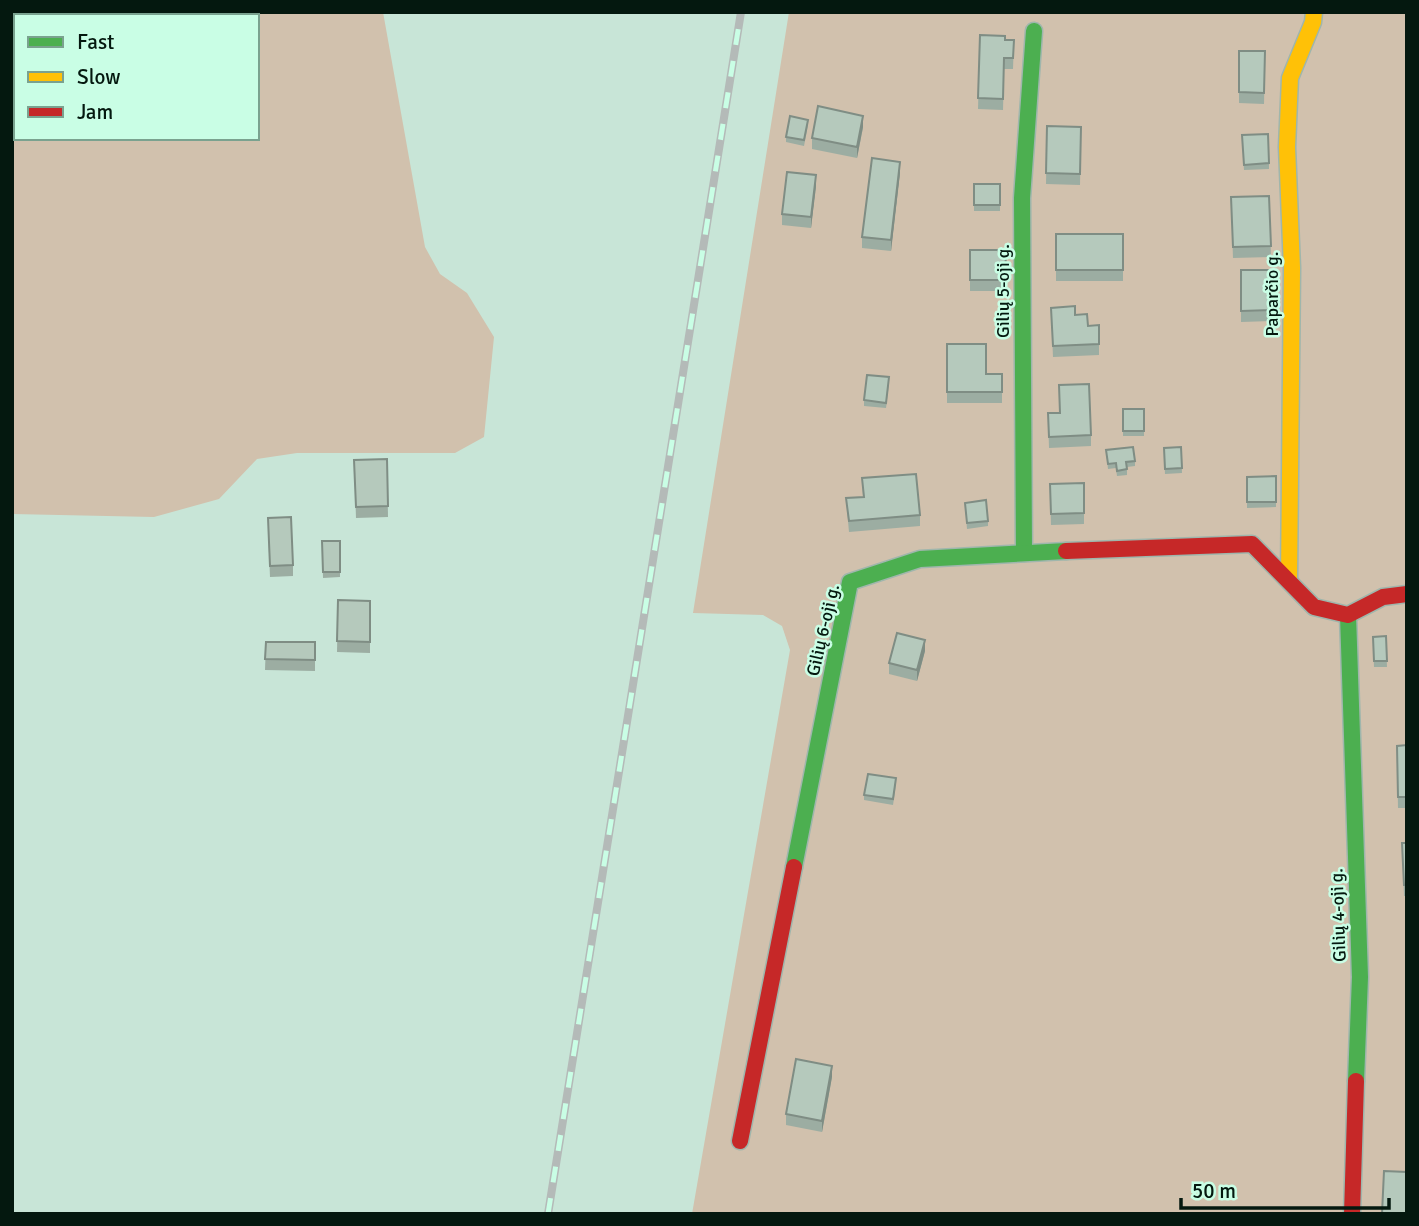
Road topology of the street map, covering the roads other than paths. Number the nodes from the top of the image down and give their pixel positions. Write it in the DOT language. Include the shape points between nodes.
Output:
graph roads {
  1 [pos="1314,12"];
  2 [pos="1034,31"];
  3 [pos="1024,553"];
  4 [pos="1289,580"];
  5 [pos="1407,594"];
  6 [pos="1348,615"];
  7 [pos="740,1142"];
  8 [pos="1352,1214"];
  1 -- 4 [label="street, Paparčio g." via="1290,78"];
  2 -- 3 [label="street, Gilių 5-oji g." via="1022,198"];
  3 -- 4 [label="street, Gilių 6-oji g." via="1252,544"];
  3 -- 7 [label="street, Gilių 6-oji g." via="920,559 850,582"];
  4 -- 6 [label="street, Gilių 6-oji g." via="1314,607"];
  5 -- 6 [label="street" via="1382,597"];
  6 -- 8 [label="street, Gilių 4-oji g." via="1360,976"];
}
